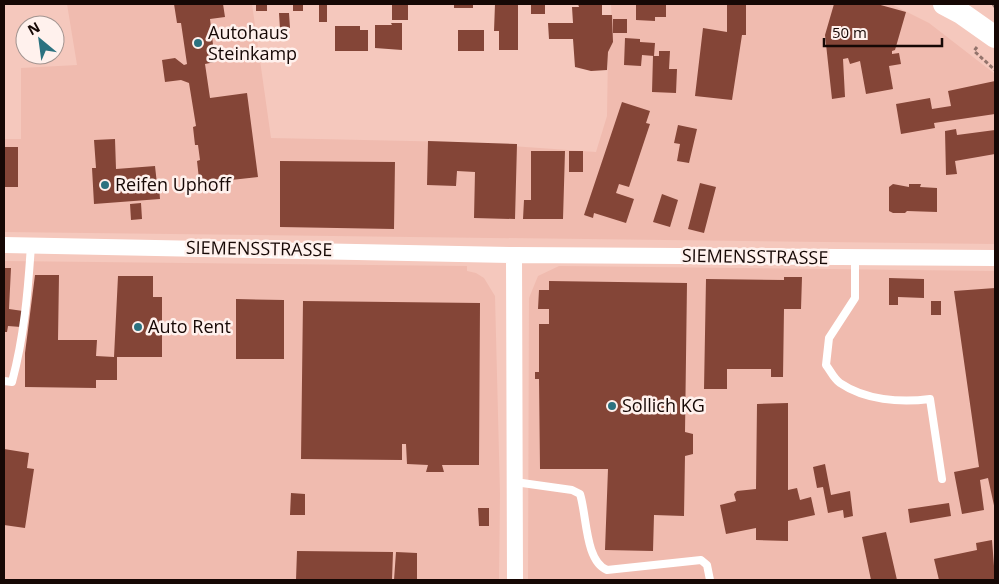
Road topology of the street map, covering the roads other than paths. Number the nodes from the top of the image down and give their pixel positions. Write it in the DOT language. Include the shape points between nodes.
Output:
graph roads {
  1 [pos="959,7"];
  2 [pos="995,37"];
  3 [pos="4,245"];
  4 [pos="31,245"];
  5 [pos="514,255"];
  6 [pos="855,258"];
  7 [pos="995,258"];
  8 [pos="4,381"];
  9 [pos="942,479"];
  10 [pos="515,482"];
  11 [pos="514,580"];
  12 [pos="710,580"];
  1 -- 2 [label="main road"];
  3 -- 4 [label="street, SIEMENSSTRASSE"];
  4 -- 5 [label="street, SIEMENSSTRASSE"];
  4 -- 8 [label="lane" via="27,309 20,352 12,382"];
  5 -- 6 [label="street, SIEMENSSTRASSE"];
  5 -- 10 [label="street"];
  6 -- 7 [label="street, SIEMENSSTRASSE"];
  6 -- 9 [label="lane" via="854,298 829,338 826,365 839,382 868,397 912,401 930,399"];
  10 -- 11 [label="street"];
  10 -- 12 [label="lane" via="580,494 592,554 601,568 701,560 708,565"];
}
